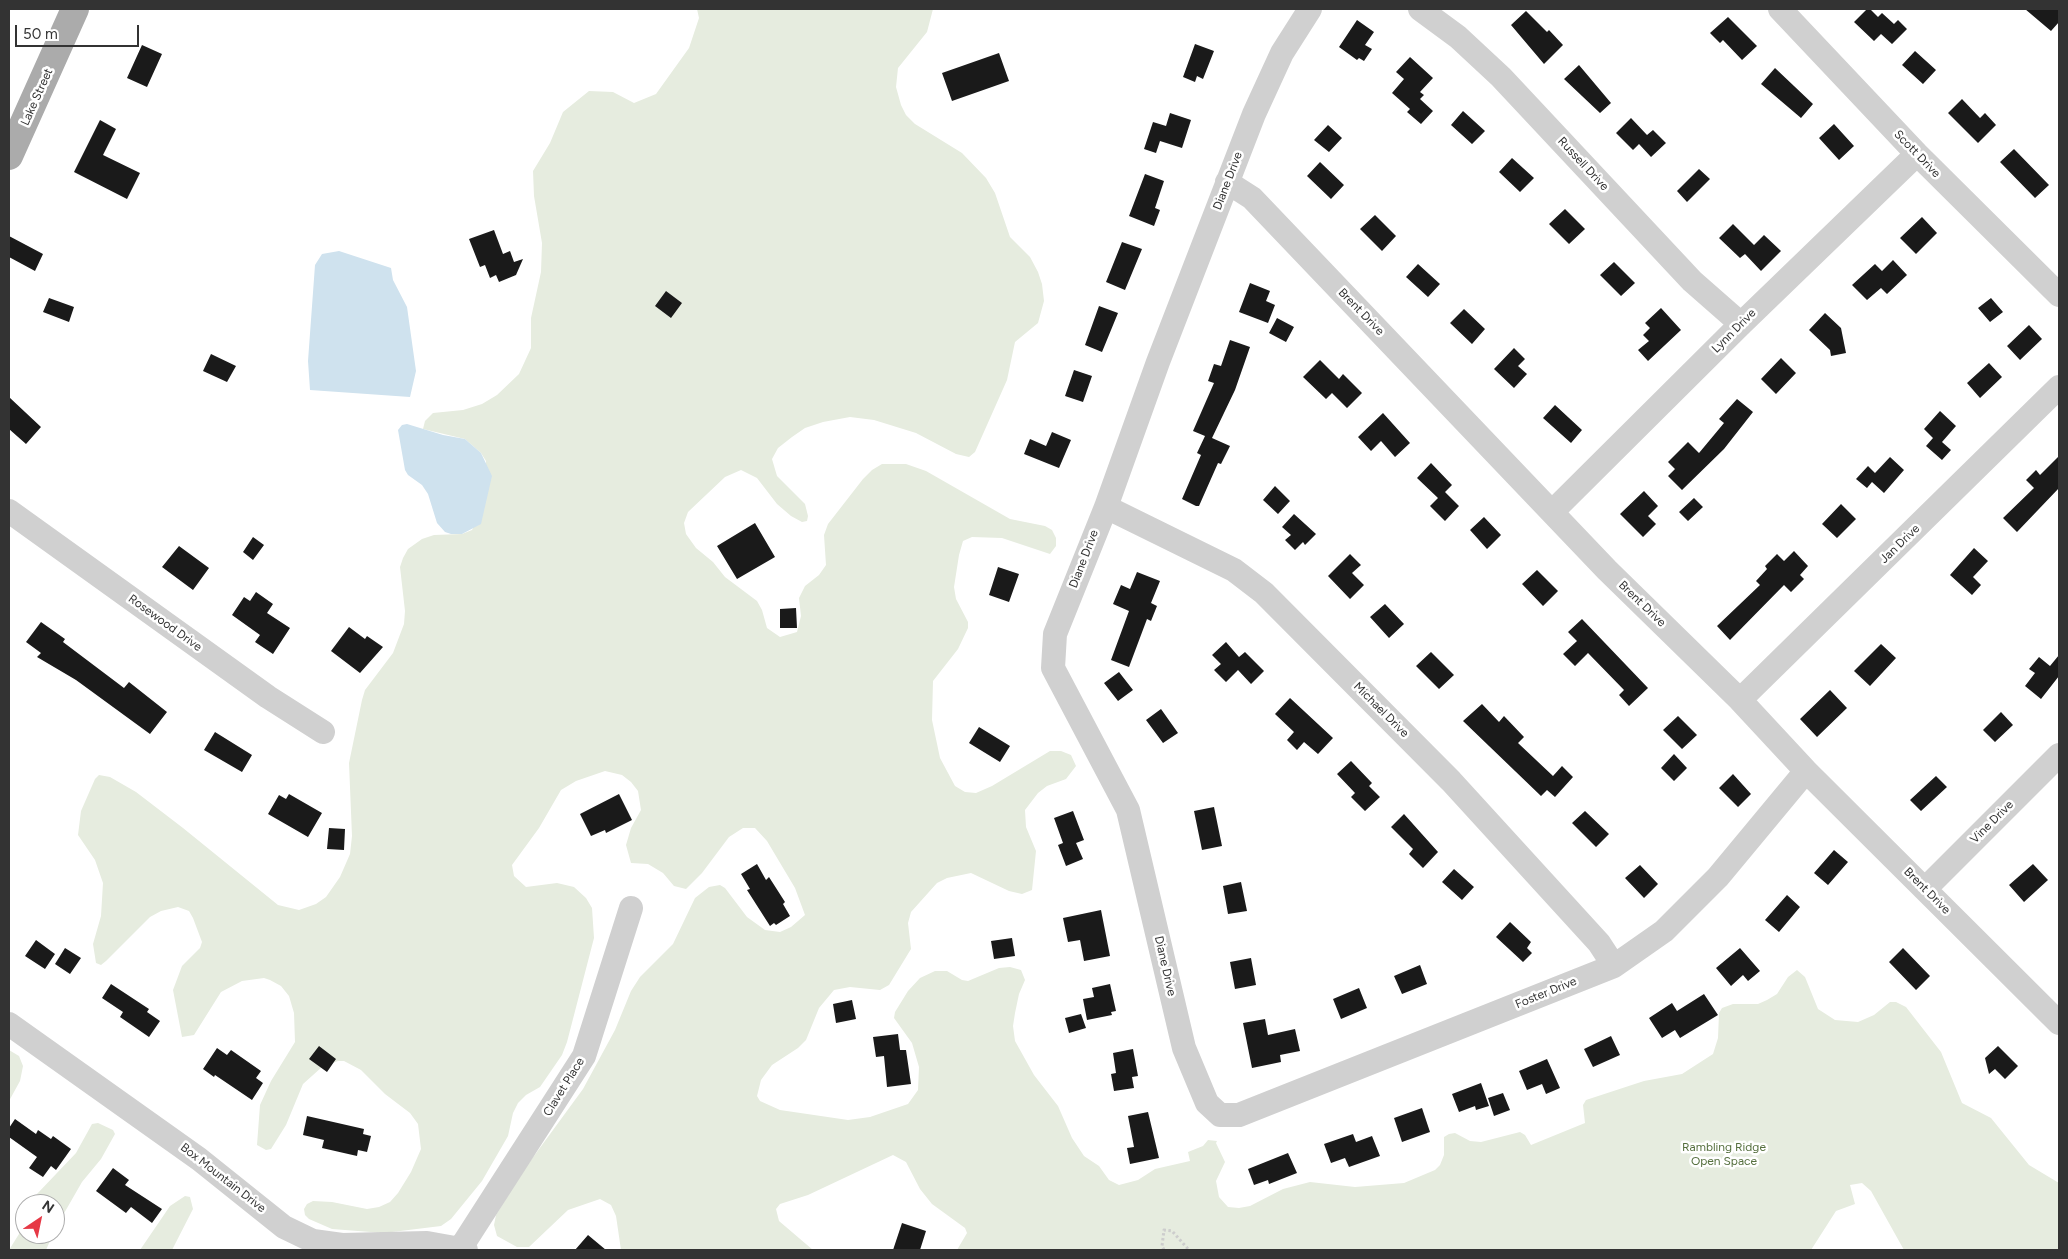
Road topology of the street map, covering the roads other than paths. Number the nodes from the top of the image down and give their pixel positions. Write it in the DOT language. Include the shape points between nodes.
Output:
graph roads {
  1 [pos="75,9"];
  2 [pos="1310,9"];
  3 [pos="1420,9"];
  4 [pos="1780,9"];
  5 [pos="1917,154"];
  6 [pos="9,156"];
  7 [pos="1227,182"];
  8 [pos="2059,295"];
  9 [pos="1741,324"];
  10 [pos="2059,387"];
  11 [pos="1106,507"];
  12 [pos="9,511"];
  13 [pos="1553,511"];
  14 [pos="1740,700"];
  15 [pos="323,732"];
  16 [pos="2059,755"];
  17 [pos="1806,770"];
  18 [pos="1925,889"];
  19 [pos="631,908"];
  20 [pos="1614,966"];
  21 [pos="9,1024"];
  22 [pos="2059,1024"];
  23 [pos="1220,1115"];
  24 [pos="463,1249"];
  1 -- 6 [label="main road, Lake Street"];
  2 -- 7 [label="street, Diane Drive" via="1282,53"];
  3 -- 9 [label="street, Russell Drive" via="1502,76 1692,281"];
  4 -- 5 [label="street, Scott Drive"];
  5 -- 8 [label="street, Scott Drive"];
  5 -- 9 [label="street, Lynn Drive"];
  7 -- 11 [label="street, Diane Drive"];
  7 -- 13 [label="street, Brent Drive" via="1252,198"];
  9 -- 13 [label="street, Lynn Drive"];
  10 -- 14 [label="street, Jan Drive"];
  11 -- 20 [label="street, Michael Drive" via="1234,570 1264,593 1452,781 1599,943"];
  11 -- 23 [label="street, Diane Drive" via="1055,634 1053,668 1128,810 1184,1048 1207,1103"];
  12 -- 15 [label="street, Rosewood Drive" via="268,697"];
  13 -- 14 [label="street, Brent Drive" via="1607,570"];
  14 -- 17 [label="street, Brent Drive"];
  16 -- 18 [label="street, Vine Drive"];
  17 -- 18 [label="street, Brent Drive"];
  17 -- 20 [label="street, Foster Drive" via="1704,890 1664,931"];
  18 -- 22 [label="street, Brent Drive"];
  19 -- 24 [label="street, Clavet Place" via="584,1056"];
  20 -- 23 [label="street, Foster Drive" via="1239,1115"];
  21 -- 24 [label="street, Box Mountain Drive" via="199,1159 284,1226 313,1241 342,1245 427,1243"];
}
